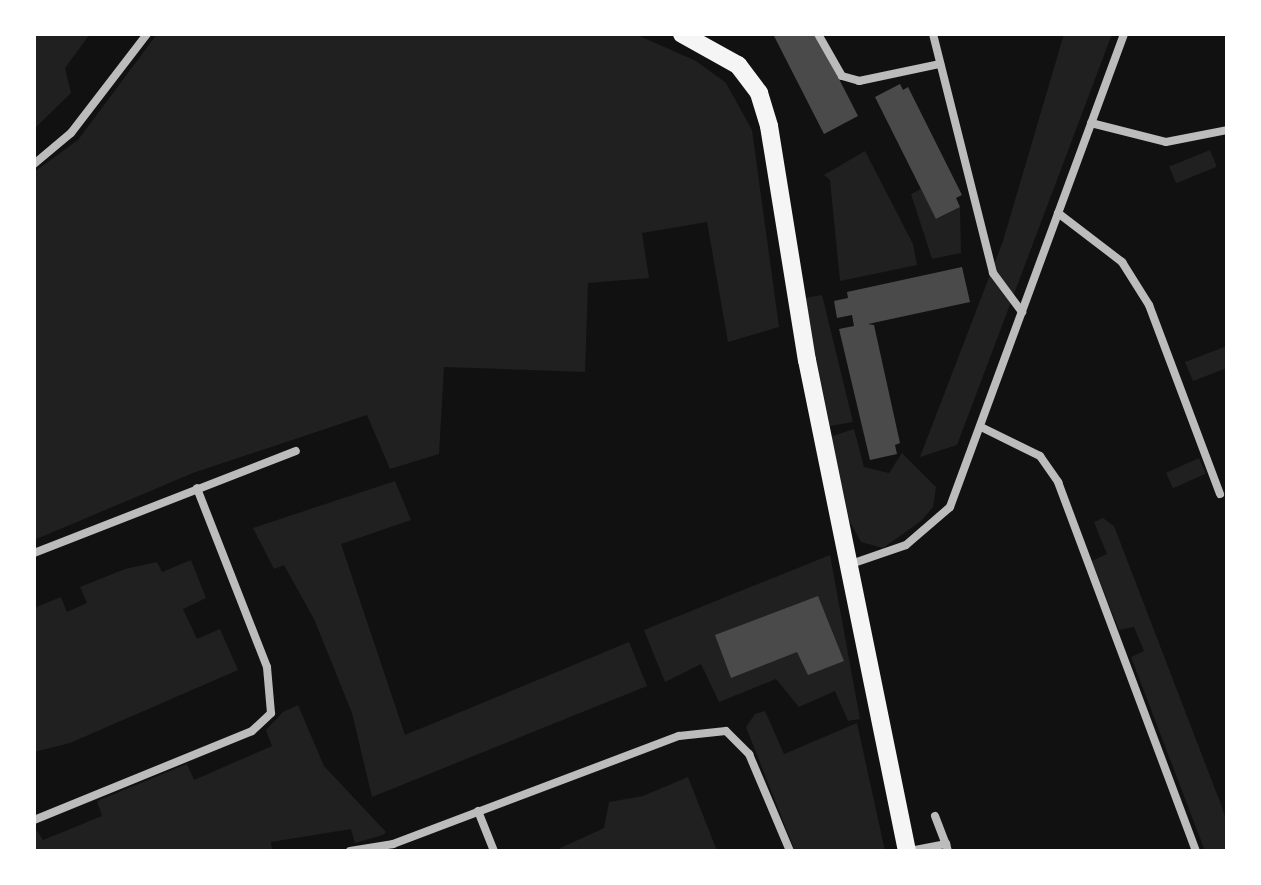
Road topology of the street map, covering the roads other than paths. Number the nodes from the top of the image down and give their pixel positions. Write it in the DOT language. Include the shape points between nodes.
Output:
graph roads {
  1 [pos="147,34"];
  2 [pos="682,34"];
  3 [pos="818,34"];
  4 [pos="933,34"];
  5 [pos="1124,34"];
  6 [pos="940,64"];
  7 [pos="1091,123"];
  8 [pos="1227,130"];
  9 [pos="34,164"];
  10 [pos="1058,213"];
  11 [pos="1022,312"];
  12 [pos="981,427"];
  13 [pos="296,451"];
  14 [pos="197,488"];
  15 [pos="1220,494"];
  16 [pos="34,553"];
  17 [pos="847,565"];
  18 [pos="478,811"];
  19 [pos="935,816"];
  20 [pos="34,820"];
  21 [pos="947,848"];
  22 [pos="350,851"];
  23 [pos="494,851"];
  24 [pos="790,851"];
  25 [pos="908,851"];
  26 [pos="1196,851"];
  1 -- 9 [label="street" via="71,133"];
  2 -- 17 [label="main road" via="738,65 759,93"];
  3 -- 6 [label="street" via="842,76 859,81"];
  4 -- 6 [label="street"];
  5 -- 7 [label="street"];
  6 -- 11 [label="street" via="993,273"];
  7 -- 8 [label="street" via="1166,142"];
  7 -- 10 [label="street"];
  10 -- 11 [label="street"];
  10 -- 15 [label="street" via="1122,262 1149,305"];
  11 -- 12 [label="street"];
  12 -- 17 [label="street" via="950,507 906,545"];
  12 -- 26 [label="street" via="1040,456 1058,482"];
  13 -- 14 [label="street"];
  14 -- 16 [label="street"];
  14 -- 20 [label="street" via="267,667 271,713 252,731"];
  17 -- 25 [label="main road"];
  18 -- 22 [label="street" via="393,844"];
  18 -- 23 [label="street"];
  18 -- 24 [label="street" via="679,736 726,731 749,754"];
  19 -- 21 [label="street"];
  21 -- 25 [label="street"];
}
